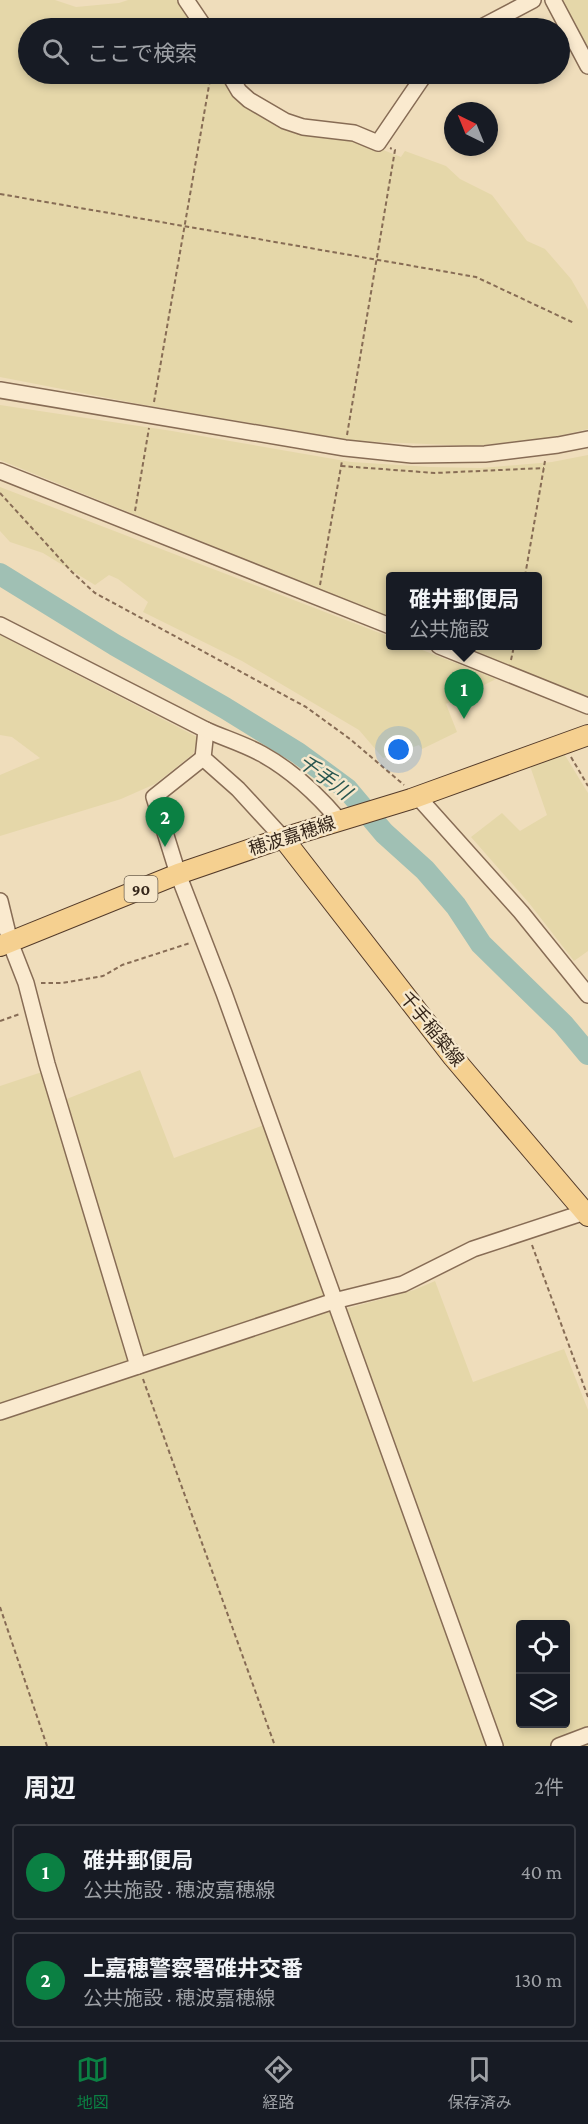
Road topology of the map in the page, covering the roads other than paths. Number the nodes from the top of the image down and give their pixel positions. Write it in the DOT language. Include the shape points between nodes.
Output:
graph roads {
  1 [pos="186,0"];
  2 [pos="534,0"];
  3 [pos="553,0"];
  4 [pos="198,18"];
  5 [pos="499,18"];
  6 [pos="563,18"];
  7 [pos="570,32"];
  8 [pos="588,66"];
  9 [pos="235,84"];
  10 [pos="418,84"];
  11 [pos="0,390"];
  12 [pos="588,439"];
  13 [pos="0,471"];
  14 [pos="386,624"];
  15 [pos="0,625"];
  16 [pos="451,650"];
  17 [pos="588,706"];
  18 [pos="206,730"];
  19 [pos="588,735"];
  20 [pos="203,758"];
  21 [pos="414,798"];
  22 [pos="343,820"];
  23 [pos="283,838"];
  24 [pos="178,874"];
  25 [pos="0,901"];
  26 [pos="5,944"];
  27 [pos="588,995"];
  28 [pos="586,1214"];
  29 [pos="334,1301"];
  30 [pos="138,1366"];
  31 [pos="0,1412"];
  32 [pos="588,1735"];
  33 [pos="495,1746"];
  34 [pos="559,1746"];
  1 -- 4 [label="street"];
  2 -- 5 [label="street"];
  3 -- 6 [label="street"];
  7 -- 8 [label="street"];
  9 -- 10 [label="street" via="249,100 285,121 354,134 378,143"];
  11 -- 12 [label="street" via="345,448 412,455 485,454"];
  13 -- 14 [label="street"];
  15 -- 18 [label="street"];
  16 -- 17 [label="street"];
  18 -- 20 [label="street"];
  18 -- 22 [label="street" via="261,754 294,775"];
  19 -- 21 [label="main road, 穂波嘉穂線 / 90"];
  20 -- 23 [label="street"];
  20 -- 24 [label="street" via="154,797"];
  21 -- 22 [label="main road, 穂波嘉穂線 / 90"];
  21 -- 27 [label="street" via="521,912"];
  22 -- 23 [label="main road, 穂波嘉穂線 / 90"];
  23 -- 24 [label="main road, 穂波嘉穂線 / 90"];
  23 -- 28 [label="main road, 千手稲築線" via="453,1057"];
  24 -- 26 [label="main road, 穂波嘉穂線 / 90"];
  24 -- 29 [label="street"];
  25 -- 26 [label="street"];
  26 -- 30 [label="street" via="26,982"];
  28 -- 29 [label="street" via="473,1249 403,1284"];
  29 -- 30 [label="street"];
  29 -- 33 [label="street"];
  30 -- 31 [label="street"];
  32 -- 34 [label="street"];
}
